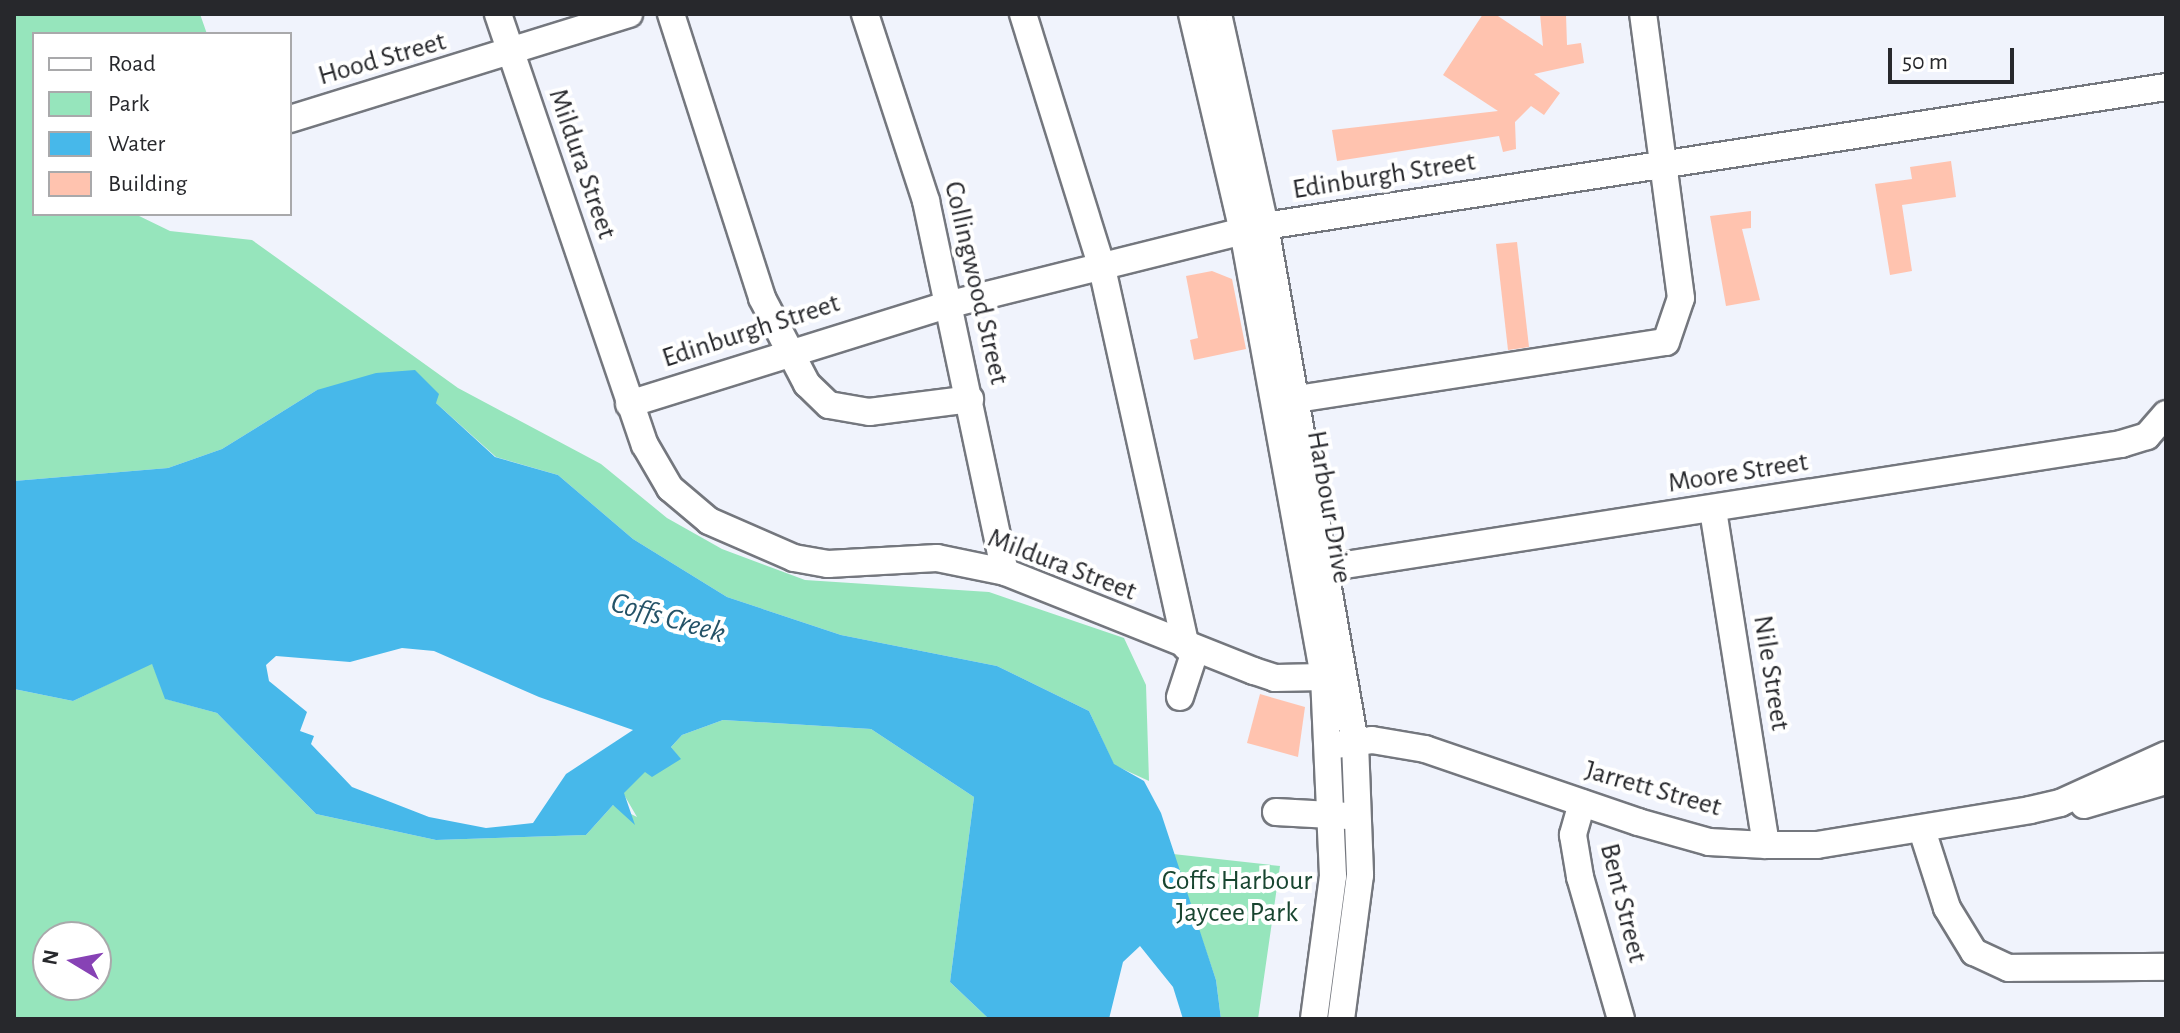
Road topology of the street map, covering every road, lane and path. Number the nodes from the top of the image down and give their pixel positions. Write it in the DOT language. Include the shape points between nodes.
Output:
graph roads {
  1 [pos="498,14"];
  2 [pos="629,14"];
  3 [pos="671,14"];
  4 [pos="865,14"];
  5 [pos="1023,14"];
  6 [pos="1192,14"];
  7 [pos="1218,14"];
  8 [pos="1643,14"];
  9 [pos="511,55"];
  10 [pos="2166,87"];
  11 [pos="292,118"];
  12 [pos="1663,165"];
  13 [pos="1254,228"];
  14 [pos="1102,268"];
  15 [pos="951,304"];
  16 [pos="789,351"];
  17 [pos="970,399"];
  18 [pos="1297,399"];
  19 [pos="629,404"];
  20 [pos="2166,414"];
  21 [pos="1713,510"];
  22 [pos="1319,570"];
  23 [pos="1005,572"];
  24 [pos="1190,649"];
  25 [pos="1324,677"];
  26 [pos="1180,697"];
  27 [pos="1342,744"];
  28 [pos="2166,755"];
  29 [pos="2166,781"];
  30 [pos="1582,803"];
  31 [pos="2060,803"];
  32 [pos="1276,812"];
  33 [pos="1334,816"];
  34 [pos="1362,816"];
  35 [pos="1922,830"];
  36 [pos="1766,845"];
  37 [pos="2166,967"];
  38 [pos="1314,1019"];
  39 [pos="1341,1019"];
  40 [pos="1621,1019"];
  1 -- 9 [label="street, Mildura Street"];
  2 -- 9 [label="street, Hood Street"];
  3 -- 16 [label="street" via="762,298"];
  4 -- 15 [label="street, Collingwood Street" via="926,201"];
  5 -- 14 [label="street"];
  6 -- 13 [label="street, Harbour Drive"];
  7 -- 13 [label="street, Harbour Drive"];
  8 -- 12 [label="street"];
  9 -- 11 [label="street, Hood Street"];
  9 -- 19 [label="street, Mildura Street"];
  10 -- 12 [label="street, Edinburgh Street" via="2092,93"];
  12 -- 13 [label="street, Edinburgh Street"];
  12 -- 18 [label="street" via="1681,298 1666,342"];
  13 -- 14 [label="street, Edinburgh Street"];
  13 -- 18 [label="street, Harbour Drive"];
  13 -- 22 [label="street, Harbour Drive"];
  14 -- 15 [label="street, Edinburgh Street"];
  14 -- 24 [label="street"];
  15 -- 16 [label="street, Edinburgh Street"];
  15 -- 17 [label="street, Collingwood Street"];
  16 -- 17 [label="street" via="807,384 829,405 869,412"];
  16 -- 19 [label="street, Edinburgh Street"];
  17 -- 23 [label="street, Collingwood Street"];
  18 -- 22 [label="street, Harbour Drive"];
  19 -- 23 [label="street, Mildura Street" via="670,488 724,527 794,558 828,564 937,558"];
  20 -- 21 [label="street, Moore Street" via="2147,436 2121,444"];
  21 -- 22 [label="street, Moore Street"];
  21 -- 36 [label="street, Nile Street"];
  22 -- 25 [label="street, Harbour Drive"];
  22 -- 27 [label="street, Harbour Drive"];
  23 -- 24 [label="street, Mildura Street"];
  24 -- 25 [label="street, Mildura Street" via="1275,678"];
  24 -- 26 [label="street"];
  25 -- 27 [label="street, Harbour Drive"];
  27 -- 30 [label="street, Jarrett Street" via="1372,740 1425,749"];
  27 -- 33 [label="street, Harbour Drive"];
  27 -- 34 [label="street, Harbour Drive"];
  28 -- 31 [label="street, Jarrett Street"];
  29 -- 31 [label="street, Jarrett Street" via="2080,806"];
  30 -- 36 [label="street, Jarrett Street" via="1709,842"];
  30 -- 40 [label="street, Bent Street" via="1573,835 1580,877"];
  31 -- 35 [label="street, Jarrett Street"];
  32 -- 33 [label="street"];
  33 -- 34 [label="street"];
  33 -- 38 [label="street, Harbour Drive" via="1328,950"];
  34 -- 39 [label="street, Harbour Drive" via="1354,944"];
  35 -- 36 [label="street, Jarrett Street" via="1817,845"];
  35 -- 37 [label="street" via="1947,908 1974,952 2009,968"];
}
